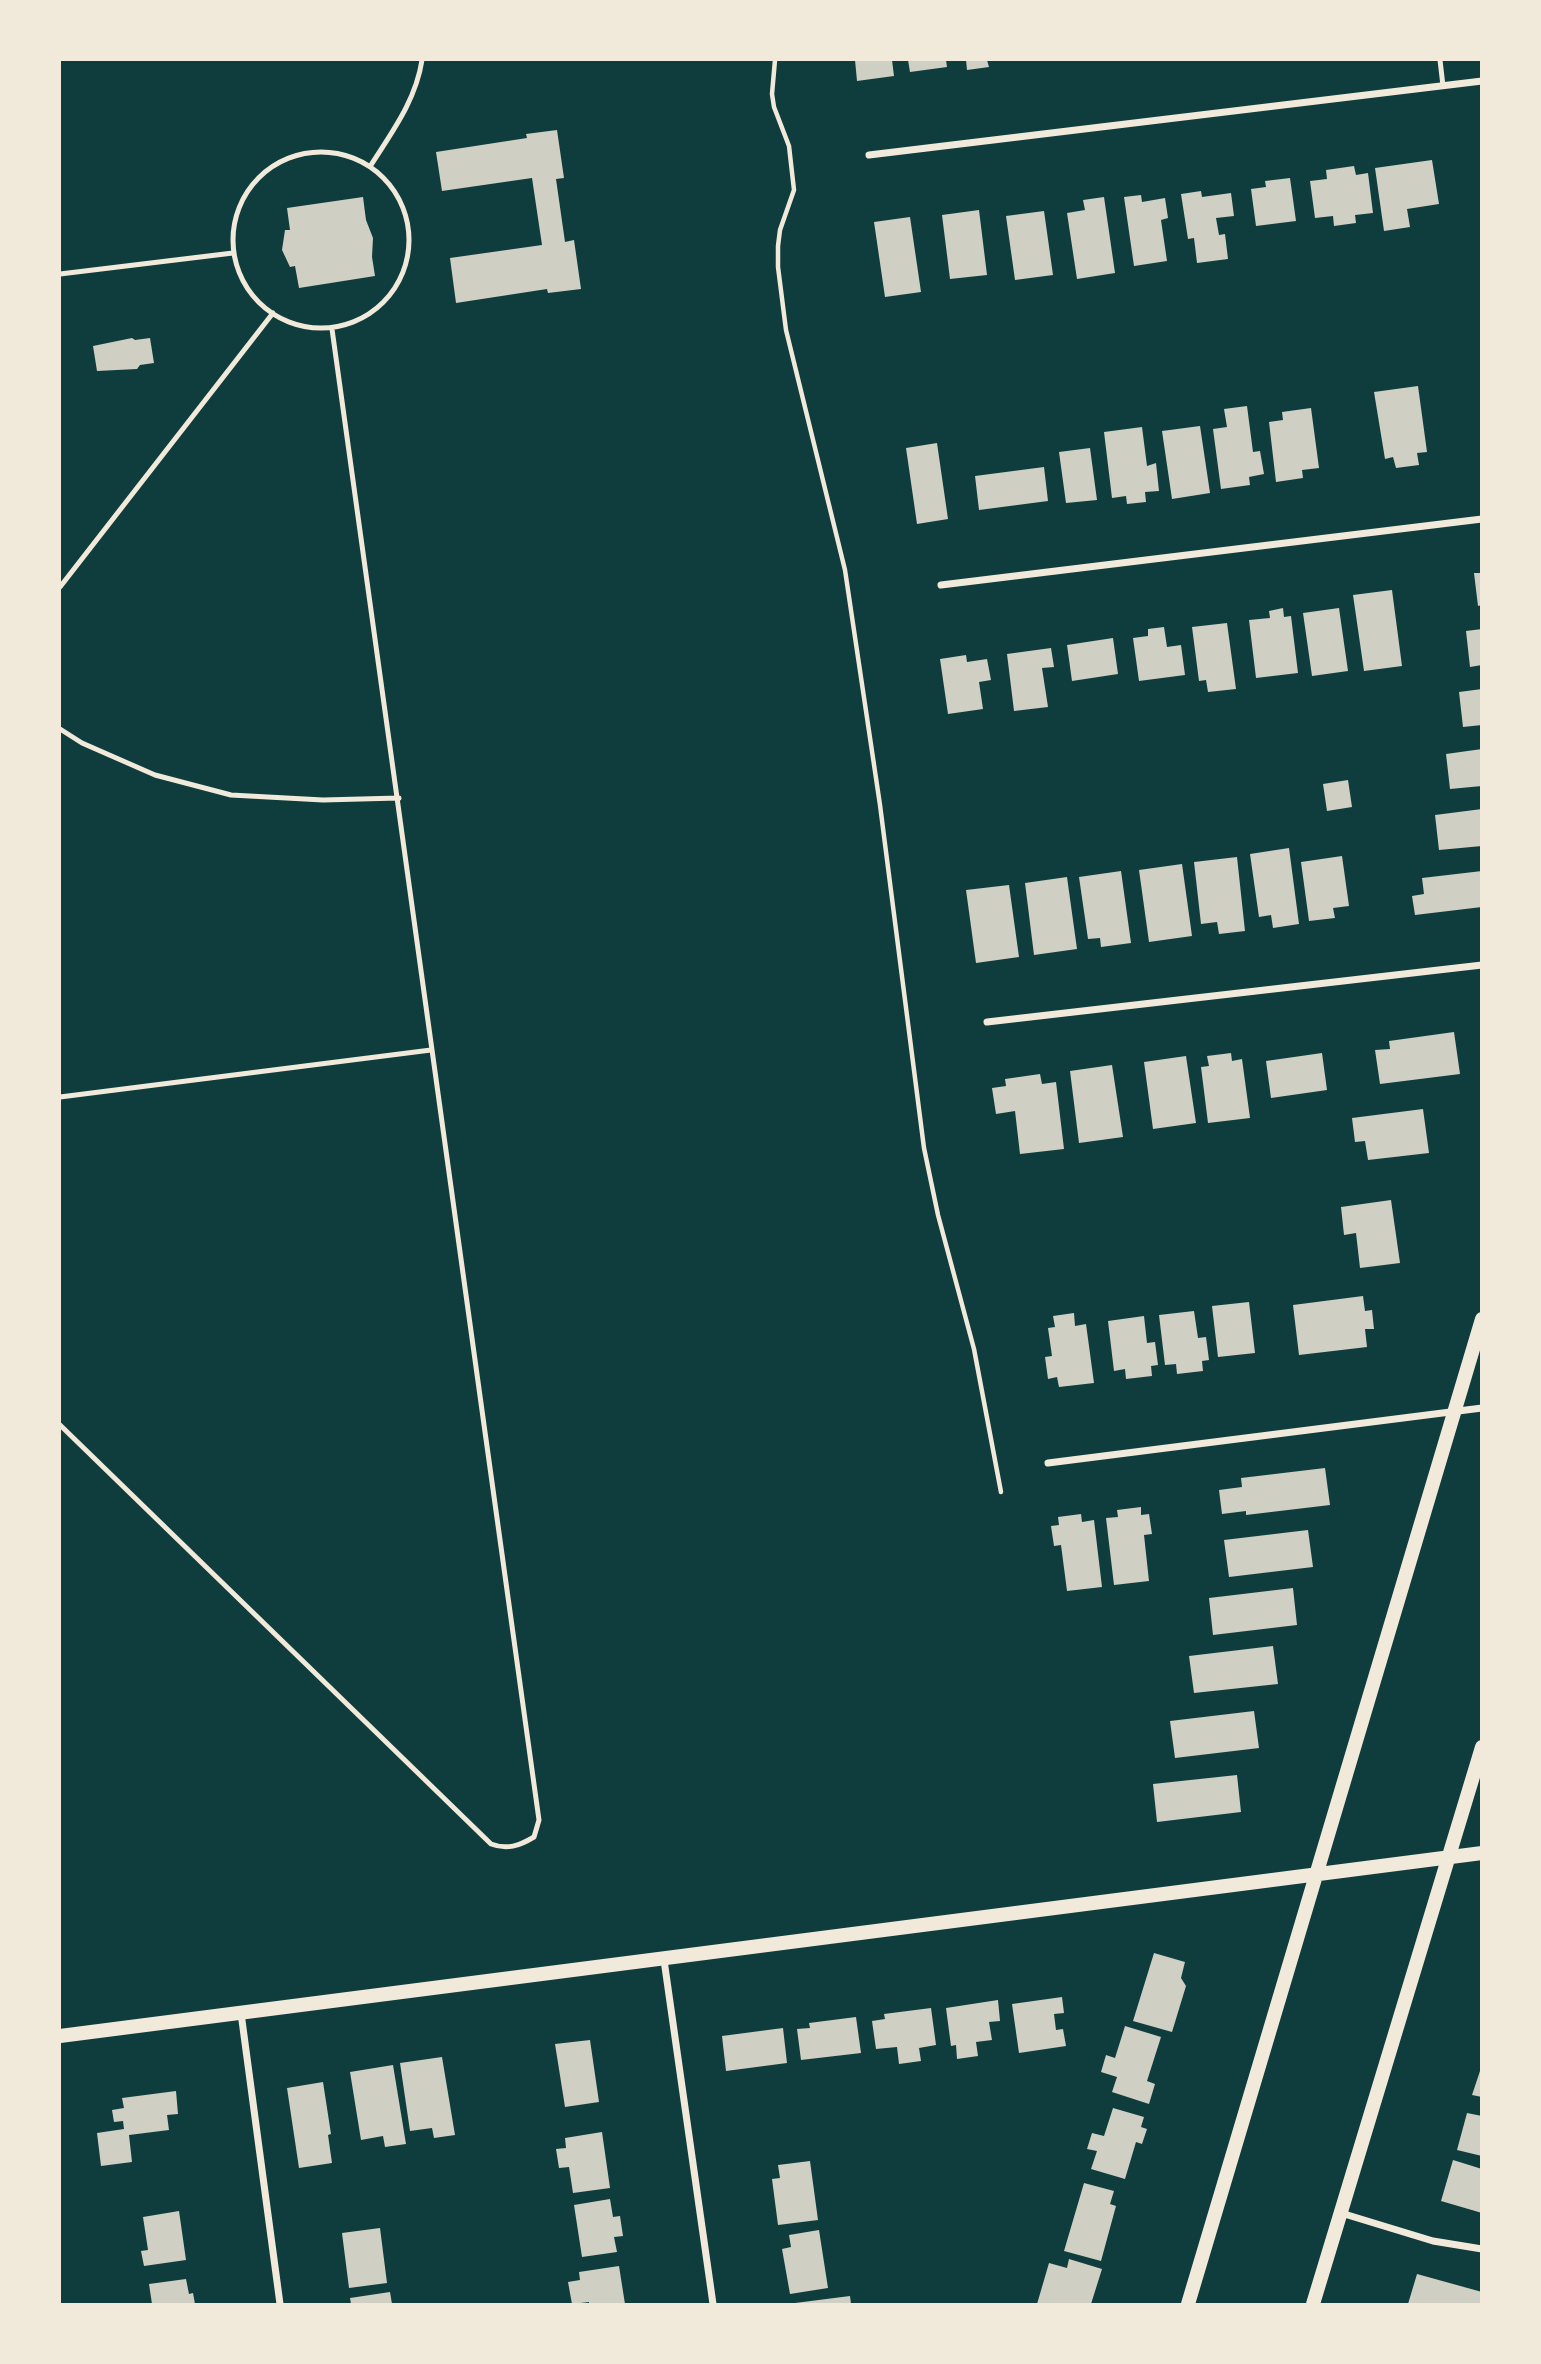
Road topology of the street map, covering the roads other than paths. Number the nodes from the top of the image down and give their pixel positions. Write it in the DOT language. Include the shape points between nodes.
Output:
graph roads {
  1 [pos="422,60"];
  2 [pos="1440,60"];
  3 [pos="1482,81"];
  4 [pos="1443,86"];
  5 [pos="869,155"];
  6 [pos="371,166"];
  7 [pos="233,253"];
  8 [pos="60,274"];
  9 [pos="273,313"];
  10 [pos="332,328"];
  11 [pos="1482,519"];
  12 [pos="942,585"];
  13 [pos="60,587"];
  14 [pos="60,729"];
  15 [pos="399,798"];
  16 [pos="1482,965"];
  17 [pos="987,1022"];
  18 [pos="431,1050"];
  19 [pos="60,1097"];
  20 [pos="1482,1319"];
  21 [pos="1482,1408"];
  22 [pos="1455,1411"];
  23 [pos="60,1425"];
  24 [pos="1048,1462"];
  25 [pos="1482,1748"];
  26 [pos="1482,1853"];
  27 [pos="1449,1857"];
  28 [pos="1315,1874"];
  29 [pos="664,1960"];
  30 [pos="241,2013"];
  31 [pos="60,2036"];
  32 [pos="1341,2213"];
  33 [pos="1482,2249"];
  34 [pos="280,2305"];
  35 [pos="713,2305"];
  36 [pos="1188,2305"];
  37 [pos="1313,2305"];
  1 -- 6 [label="lane" via="406,110"];
  2 -- 4 [label="lane"];
  3 -- 4 [label="street"];
  4 -- 5 [label="street"];
  6 -- 7 [label="lane" via="343,153 315,150 272,165 247,189 234,220"];
  6 -- 10 [label="lane" via="401,196 411,228 404,275 386,302 359,321"];
  7 -- 8 [label="lane"];
  7 -- 9 [label="lane" via="241,279 258,303"];
  9 -- 10 [label="lane" via="287,322"];
  9 -- 13 [label="lane"];
  10 -- 15 [label="lane"];
  11 -- 12 [label="street"];
  14 -- 15 [label="lane" via="155,775 231,795"];
  15 -- 18 [label="lane"];
  16 -- 17 [label="street"];
  18 -- 19 [label="lane"];
  18 -- 23 [label="lane" via="539,1820 534,1837 521,1846 491,1844"];
  20 -- 22 [label="main road"];
  21 -- 22 [label="street"];
  22 -- 24 [label="street"];
  22 -- 28 [label="main road"];
  25 -- 27 [label="main road"];
  26 -- 27 [label="main road"];
  27 -- 28 [label="main road"];
  27 -- 32 [label="main road"];
  28 -- 29 [label="main road"];
  28 -- 36 [label="main road"];
  29 -- 30 [label="main road"];
  29 -- 35 [label="street"];
  30 -- 31 [label="main road"];
  30 -- 34 [label="street"];
  32 -- 33 [label="street" via="1433,2241"];
  32 -- 37 [label="main road"];
}
